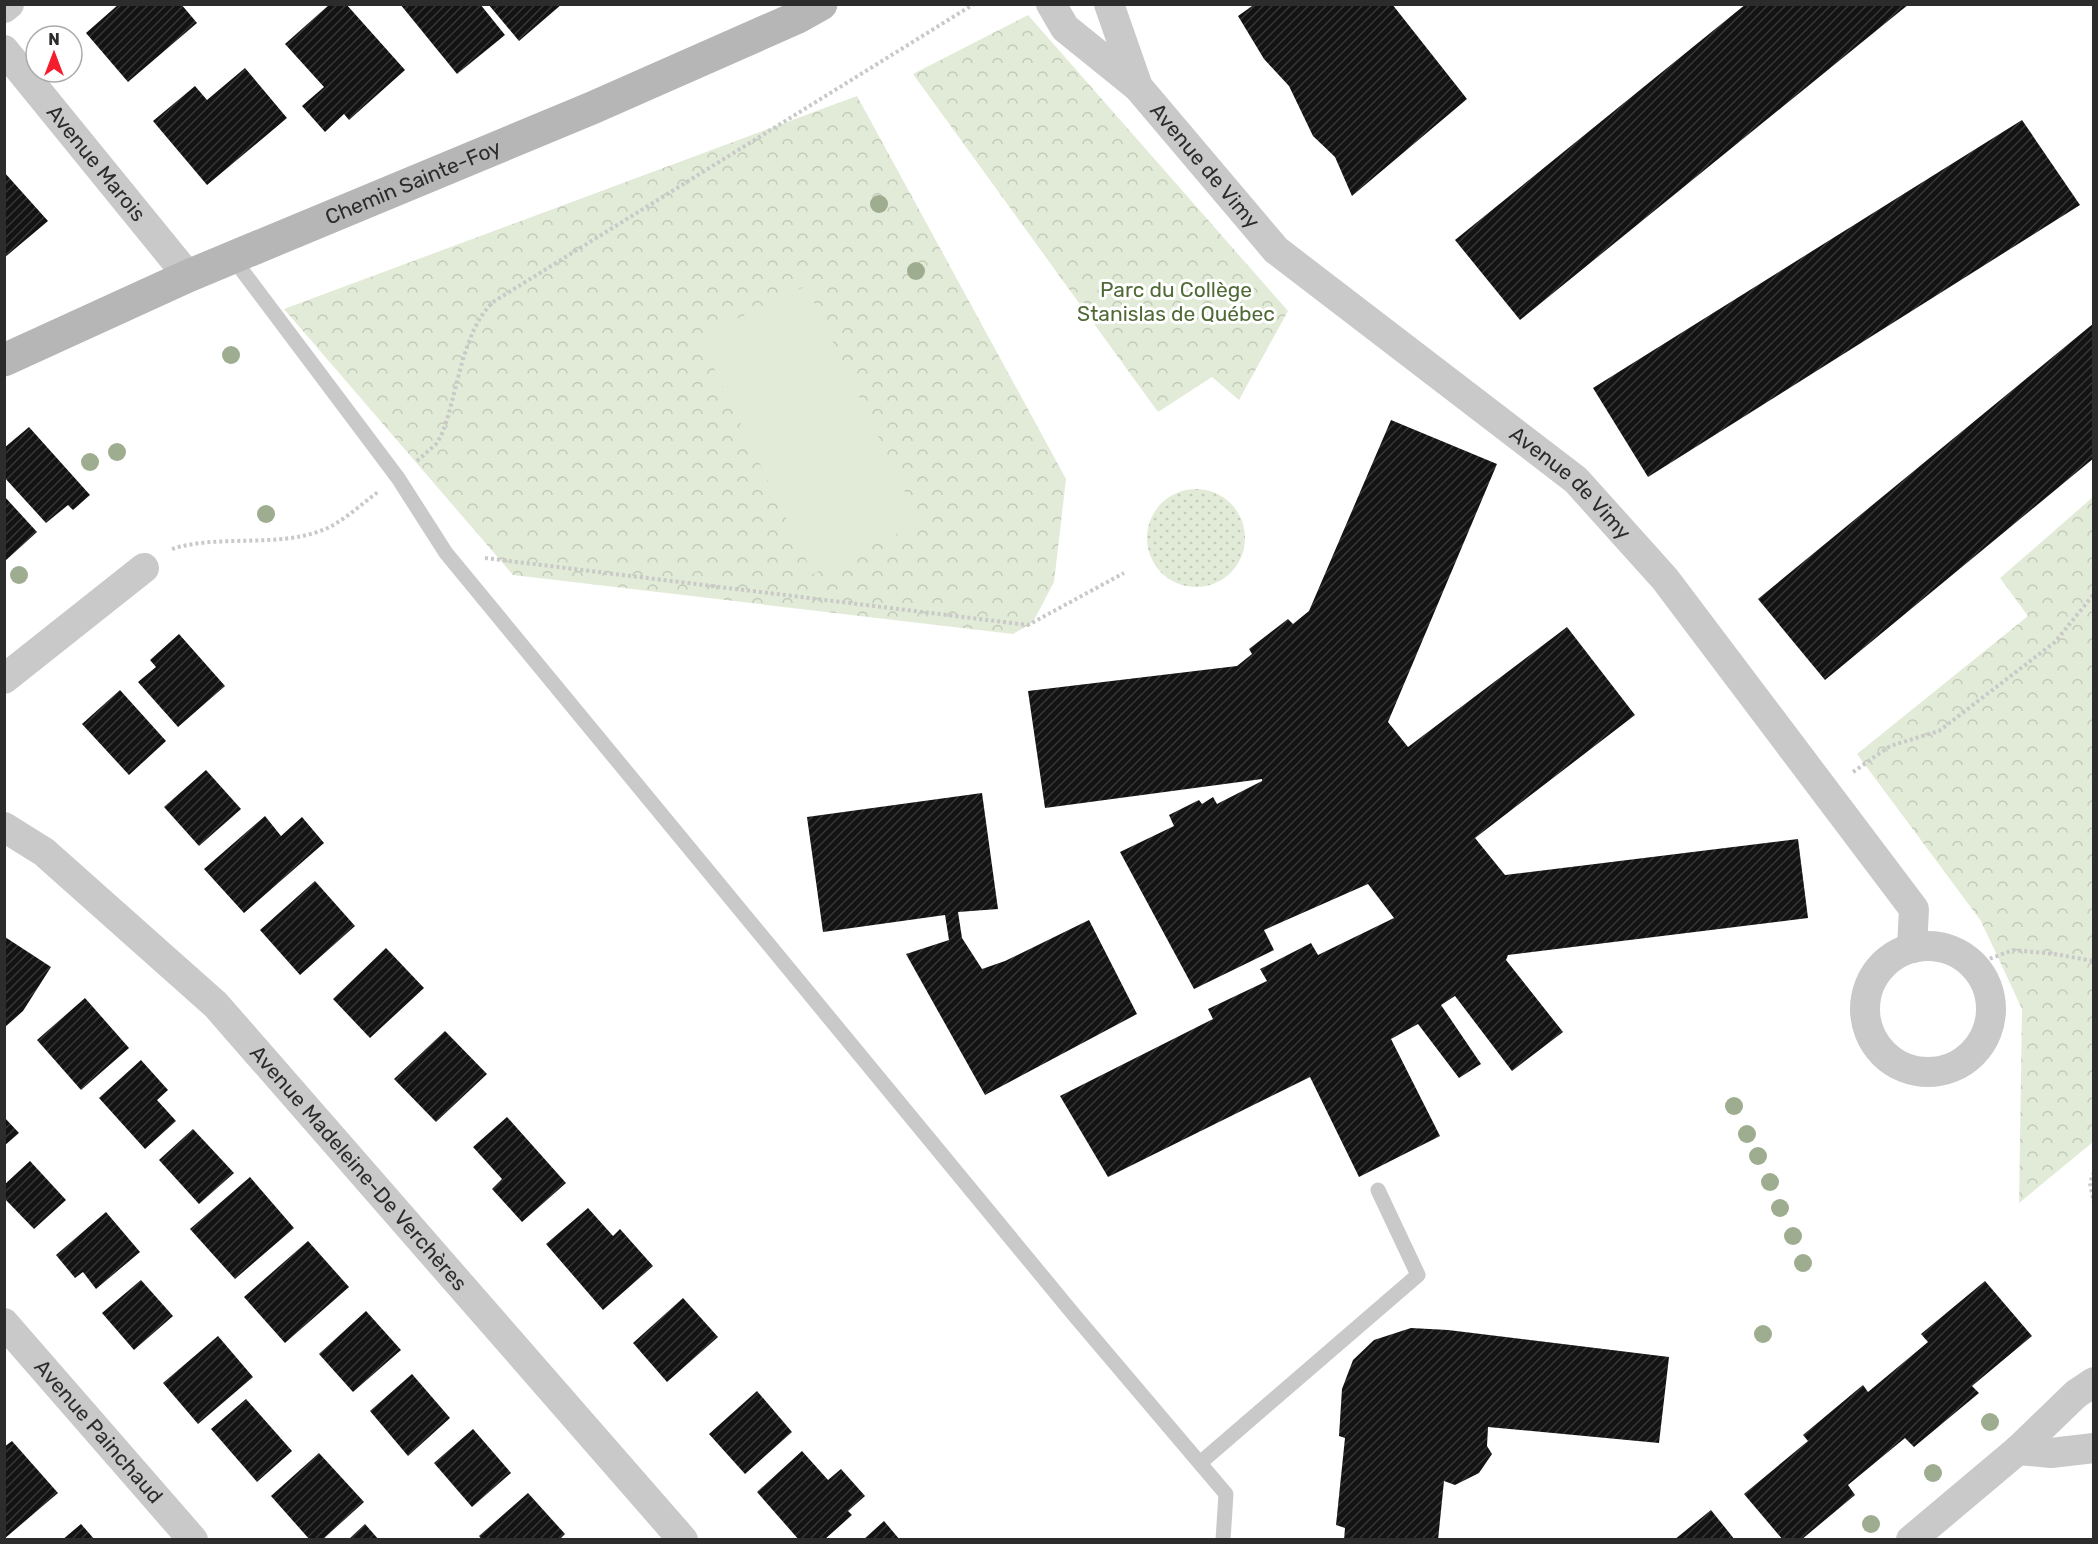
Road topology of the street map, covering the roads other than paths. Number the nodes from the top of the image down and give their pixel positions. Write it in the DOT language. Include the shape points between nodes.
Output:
graph roads {
  1 [pos="9,4"];
  2 [pos="821,4"];
  3 [pos="1051,4"];
  4 [pos="1110,4"];
  5 [pos="4,8"];
  6 [pos="4,50"];
  7 [pos="1138,87"];
  8 [pos="232,258"];
  9 [pos="188,276"];
  10 [pos="4,360"];
  11 [pos="144,568"];
  12 [pos="4,679"];
  13 [pos="4,827"];
  14 [pos="1912,948"];
  15 [pos="1378,1190"];
  16 [pos="4,1323"];
  17 [pos="2094,1382"];
  18 [pos="2094,1448"];
  19 [pos="2018,1450"];
  20 [pos="1200,1463"];
  21 [pos="193,1539"];
  22 [pos="683,1539"];
  23 [pos="1223,1539"];
  24 [pos="1911,1539"];
  1 -- 5 [label="street"];
  2 -- 8 [label="main road, Chemin Sainte-Foy" via="592,108"];
  3 -- 7 [label="street, Avenue de Vimy" via="1065,28"];
  4 -- 7 [label="street, Avenue de Vimy"];
  6 -- 9 [label="street, Avenue Marois"];
  7 -- 14 [label="street, Avenue de Vimy" via="1276,250 1576,480 1665,579 1914,909"];
  8 -- 9 [label="main road, Chemin Sainte-Foy"];
  8 -- 20 [label="lane" via="398,478 446,553"];
  9 -- 10 [label="main road, Chemin Sainte-Foy"];
  11 -- 12 [label="street"];
  13 -- 22 [label="street, Avenue Madeleine-De Verchères" via="44,852 216,1005"];
  14 -- 14 [label="street" via="1883,965 1870,984 1865,1006 1868,1028 1878,1047 1898,1064 1919,1072 1952,1068 1971,1056 1990,1024 1991,1002 1986,983 1973,965 1956,952 1934,946"];
  15 -- 20 [label="lane" via="1418,1275"];
  16 -- 21 [label="street, Avenue Painchaud"];
  17 -- 19 [label="street" via="2076,1394"];
  18 -- 19 [label="street" via="2051,1454"];
  19 -- 24 [label="street"];
  20 -- 23 [label="lane" via="1226,1494"];
}
